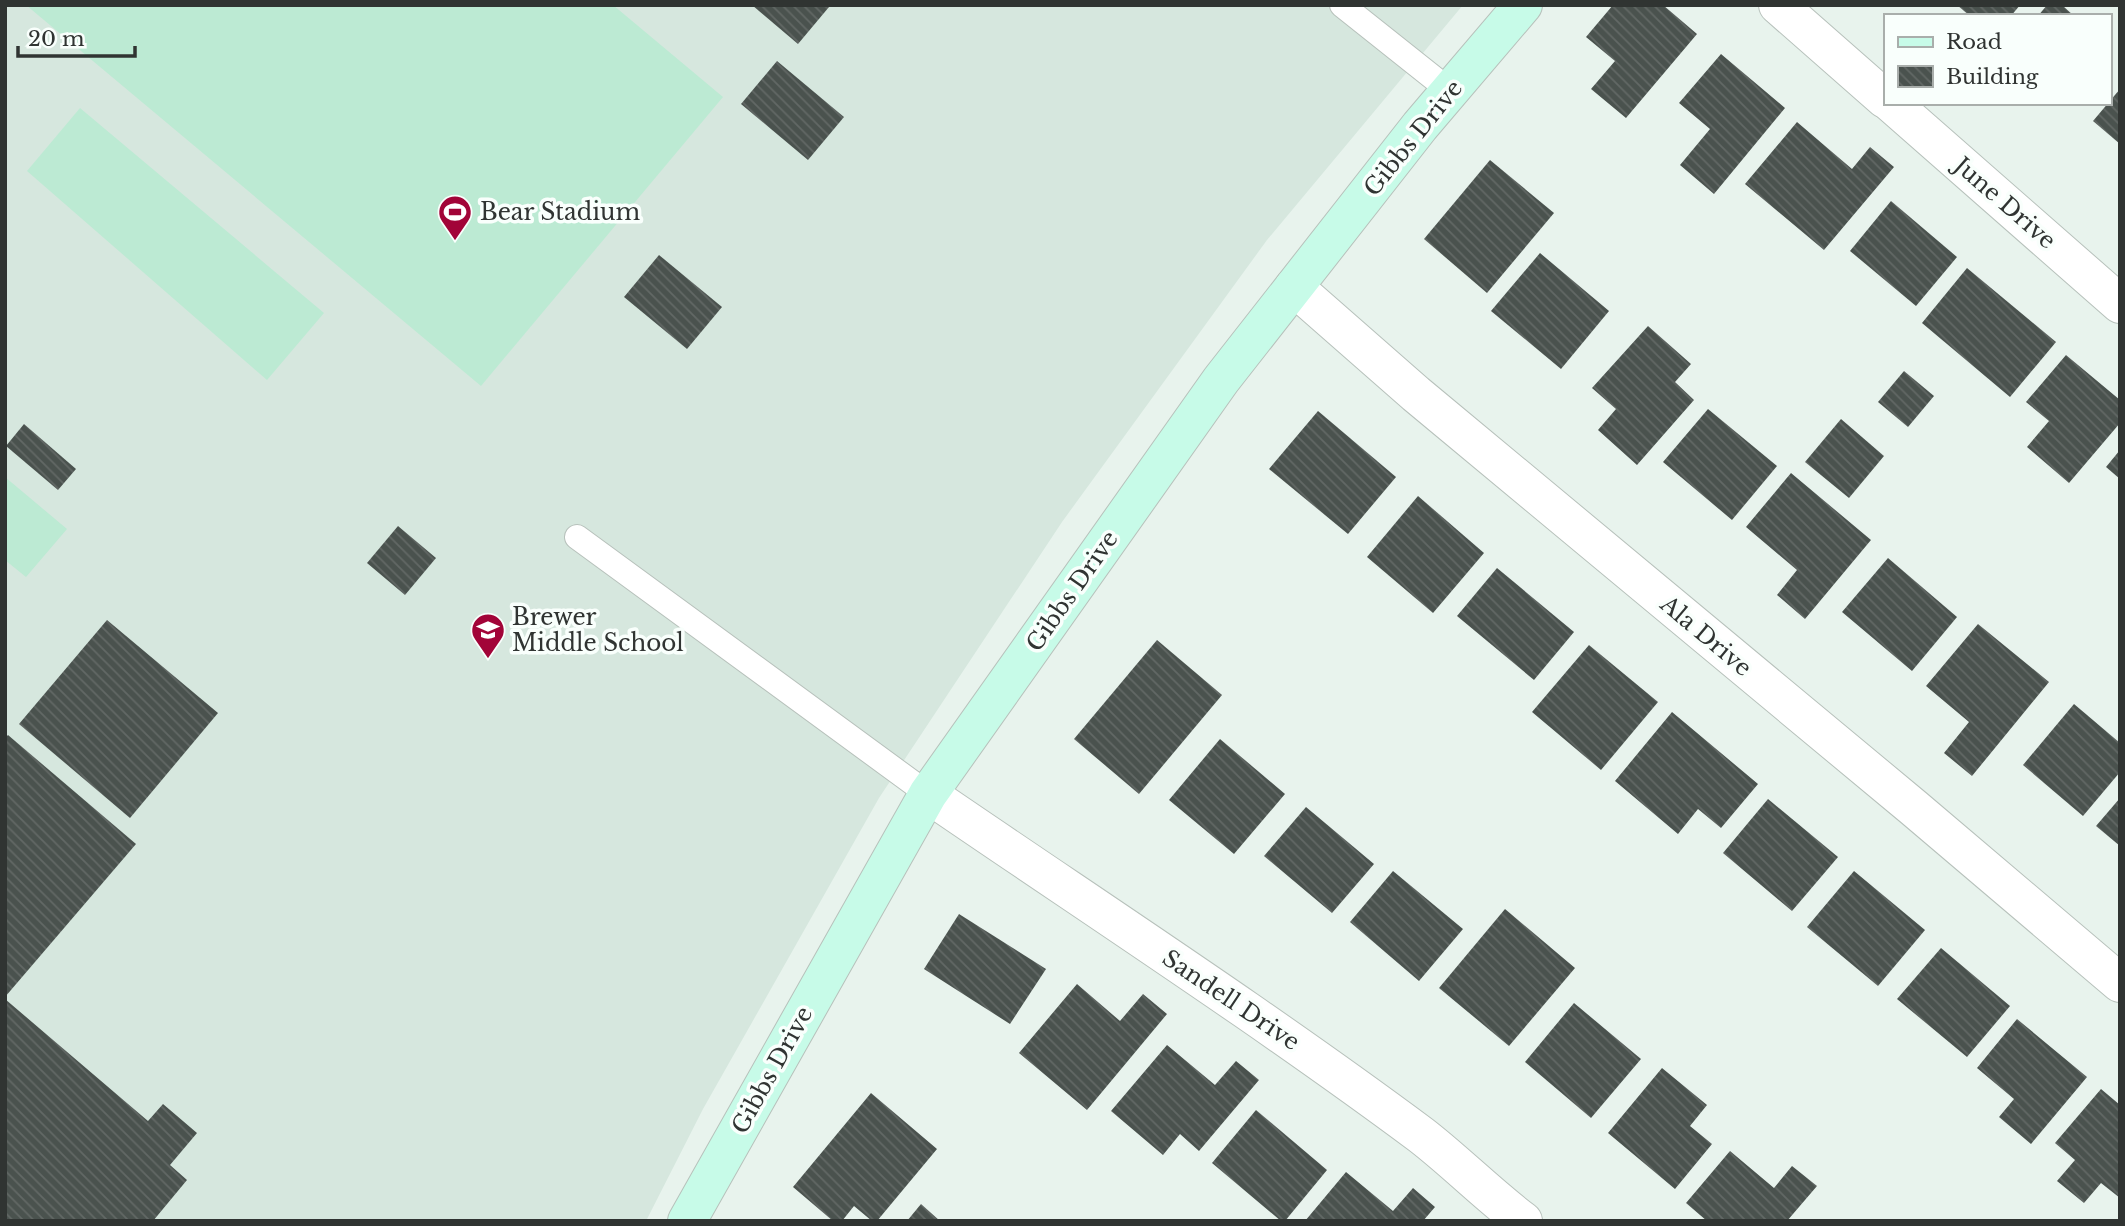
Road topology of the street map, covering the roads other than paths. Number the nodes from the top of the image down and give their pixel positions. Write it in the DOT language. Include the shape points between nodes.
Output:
graph roads {
  1 [pos="1342,5"];
  2 [pos="1524,5"];
  3 [pos="1778,5"];
  4 [pos="1450,92"];
  5 [pos="1884,98"];
  6 [pos="1893,105"];
  7 [pos="1294,287"];
  8 [pos="2120,304"];
  9 [pos="577,537"];
  10 [pos="928,794"];
  11 [pos="2120,983"];
  12 [pos="687,1221"];
  13 [pos="1522,1221"];
  1 -- 4 [label="lane"];
  2 -- 4 [label="street, Gibbs Drive"];
  3 -- 5 [label="street"];
  4 -- 7 [label="street, Gibbs Drive"];
  6 -- 8 [label="street, June Drive"];
  7 -- 10 [label="street, Gibbs Drive" via="1222,380"];
  7 -- 11 [label="street, Ala Drive"];
  9 -- 10 [label="lane"];
  10 -- 12 [label="street, Gibbs Drive"];
  10 -- 13 [label="street, Sandell Drive" via="1308,1053 1424,1138"];
}
